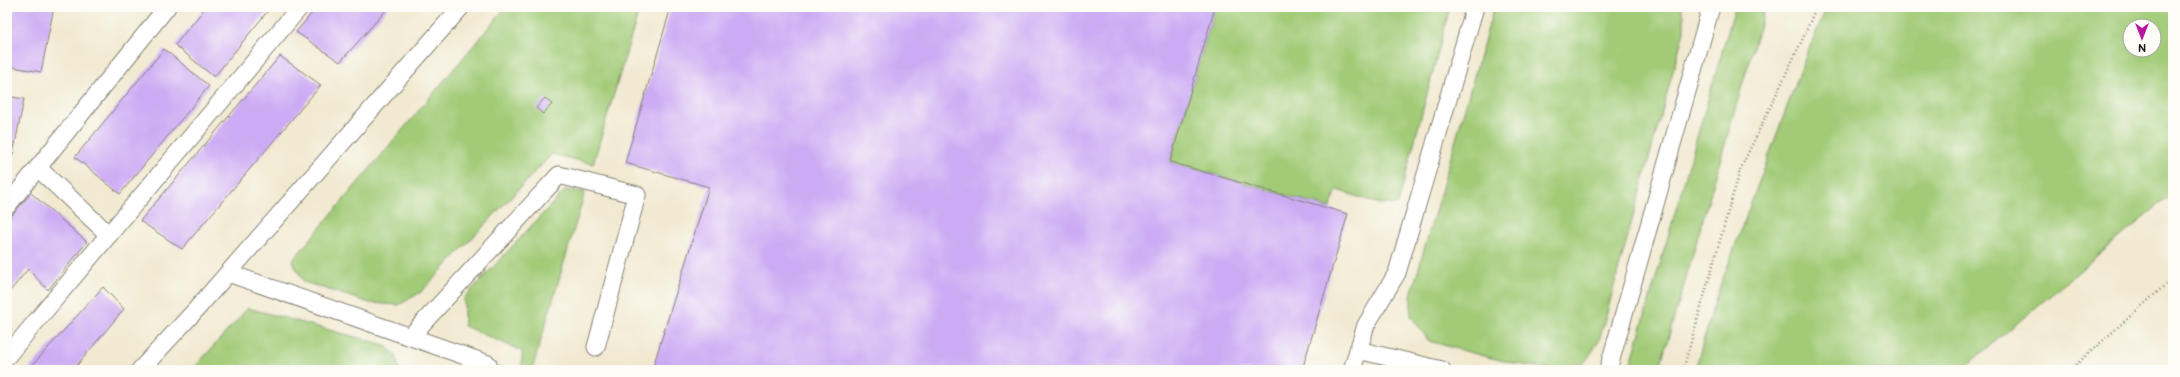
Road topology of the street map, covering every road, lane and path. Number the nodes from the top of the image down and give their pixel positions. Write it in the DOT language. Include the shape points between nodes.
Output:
graph roads {
  1 [pos="167,7"];
  2 [pos="300,7"];
  3 [pos="461,7"];
  4 [pos="1475,7"];
  5 [pos="1711,7"];
  6 [pos="1816,7"];
  7 [pos="38,168"];
  8 [pos="7,206"];
  9 [pos="109,235"];
  10 [pos="228,273"];
  11 [pos="2173,278"];
  12 [pos="411,336"];
  13 [pos="596,347"];
  14 [pos="1358,350"];
  15 [pos="7,356"];
  16 [pos="488,364"];
  17 [pos="140,370"];
  18 [pos="1352,370"];
  19 [pos="1442,370"];
  20 [pos="1608,370"];
  21 [pos="1683,370"];
  22 [pos="2070,370"];
  1 -- 7 [label="lane"];
  2 -- 9 [label="lane"];
  3 -- 10 [label="lane"];
  4 -- 14 [label="lane" via="1397,274 1366,325"];
  5 -- 20 [label="lane"];
  6 -- 21 [label="path" via="1740,170"];
  7 -- 8 [label="lane"];
  7 -- 9 [label="lane"];
  9 -- 15 [label="lane"];
  10 -- 12 [label="lane"];
  10 -- 17 [label="lane"];
  11 -- 22 [label="path"];
  12 -- 13 [label="lane" via="559,175 638,195"];
  12 -- 16 [label="lane"];
  14 -- 18 [label="lane"];
  14 -- 19 [label="lane"];
}
